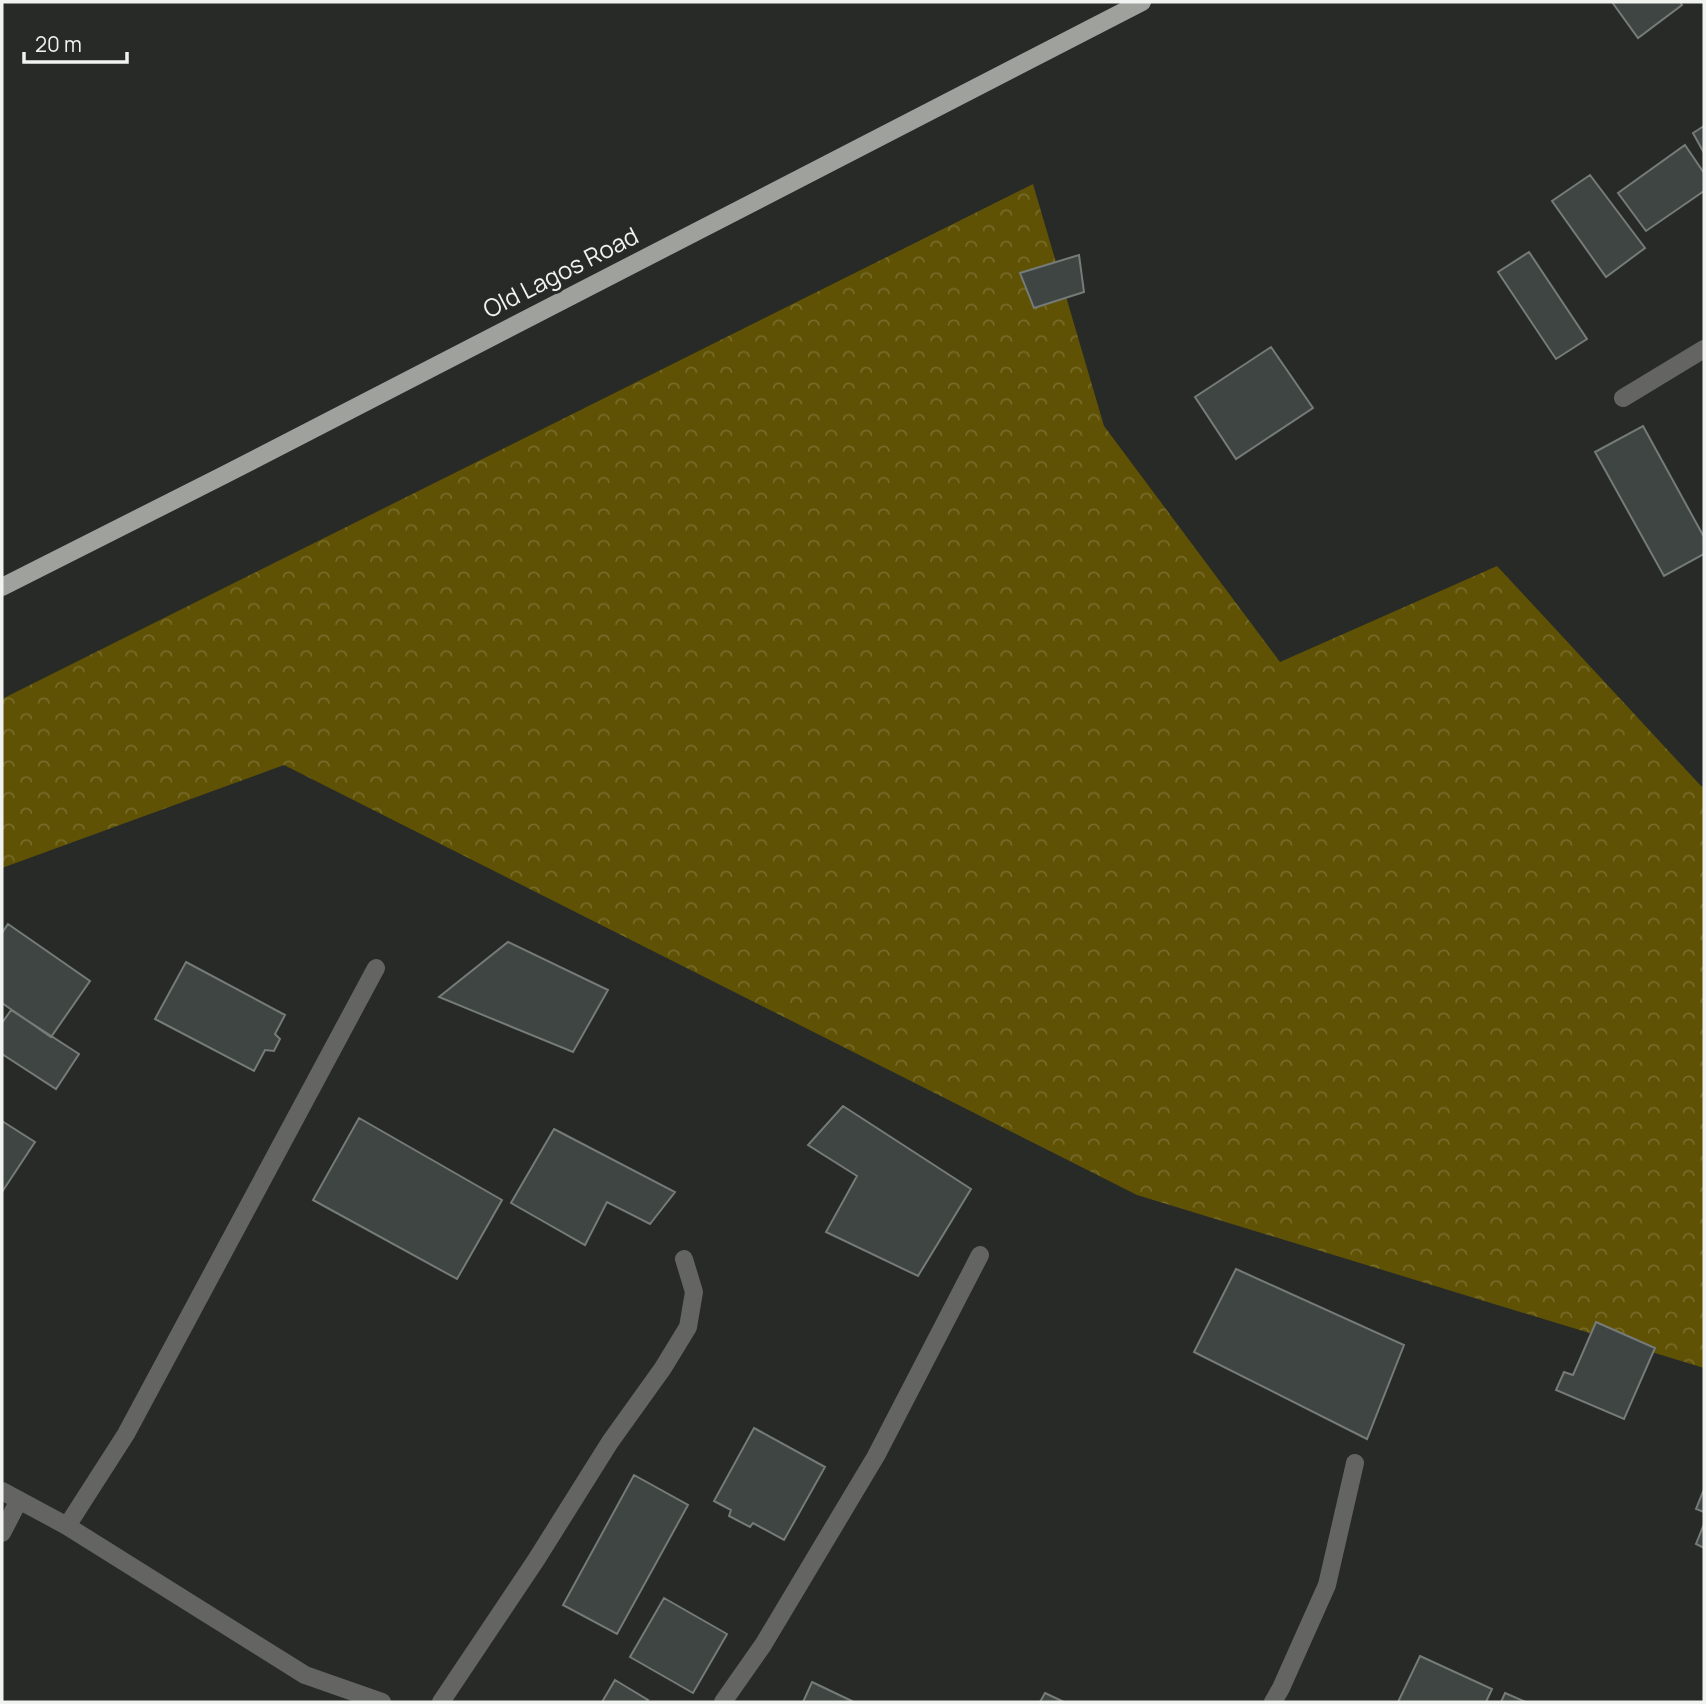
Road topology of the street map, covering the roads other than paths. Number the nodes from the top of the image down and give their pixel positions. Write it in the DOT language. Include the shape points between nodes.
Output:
graph roads {
  1 [pos="1142,2"];
  2 [pos="1704,349"];
  3 [pos="1623,398"];
  4 [pos="2,587"];
  5 [pos="376,968"];
  6 [pos="980,1255"];
  7 [pos="684,1259"];
  8 [pos="1355,1463"];
  9 [pos="2,1491"];
  10 [pos="19,1500"];
  11 [pos="67,1526"];
  12 [pos="2,1533"];
  13 [pos="382,1702"];
  14 [pos="441,1702"];
  15 [pos="723,1702"];
  16 [pos="1273,1702"];
  1 -- 4 [label="main road, Old Lagos Road"];
  2 -- 3 [label="street"];
  5 -- 11 [label="street" via="126,1434"];
  6 -- 15 [label="street" via="876,1456 763,1645"];
  7 -- 14 [label="street" via="694,1292 688,1327"];
  8 -- 16 [label="street" via="1326,1585"];
  9 -- 10 [label="street"];
  10 -- 11 [label="street"];
  10 -- 12 [label="street"];
  11 -- 13 [label="street" via="305,1675"];
}
